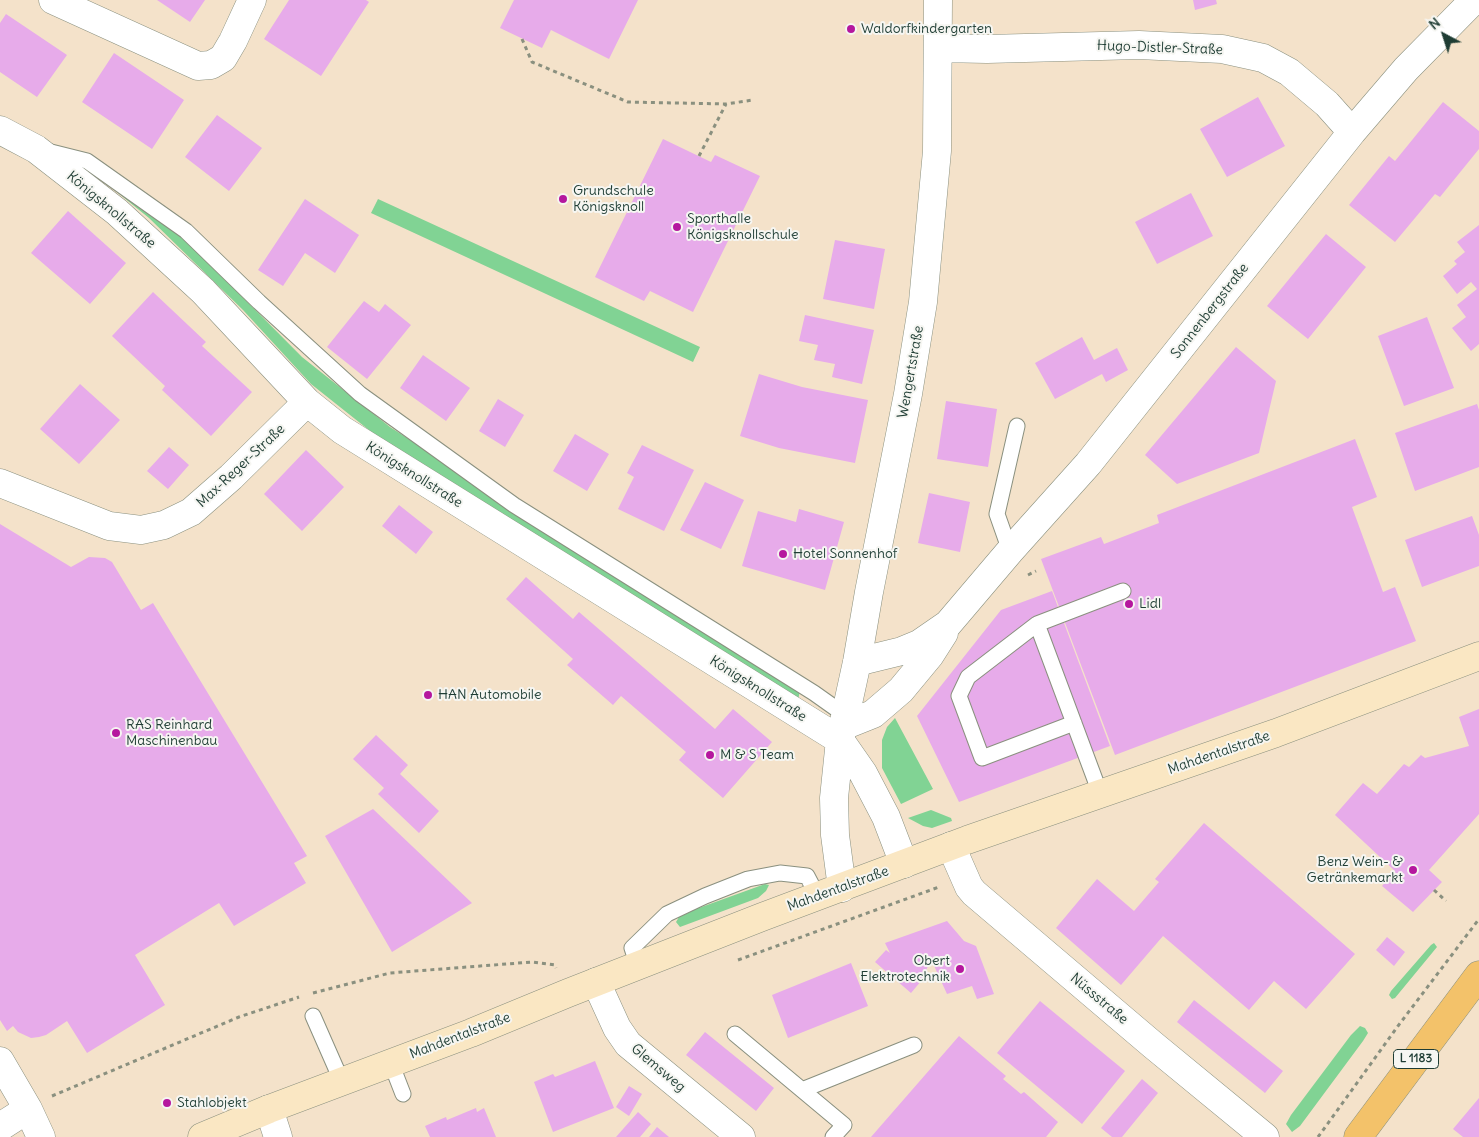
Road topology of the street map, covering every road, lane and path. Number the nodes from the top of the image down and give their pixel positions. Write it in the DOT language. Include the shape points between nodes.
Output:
graph roads {
  1 [pos="53,0"];
  2 [pos="252,0"];
  3 [pos="938,0"];
  4 [pos="1474,0"];
  5 [pos="522,39"];
  6 [pos="939,48"];
  7 [pos="753,100"];
  8 [pos="726,104"];
  9 [pos="0,130"];
  10 [pos="1352,132"];
  11 [pos="36,149"];
  12 [pos="699,156"];
  13 [pos="307,402"];
  14 [pos="1017,426"];
  15 [pos="0,483"];
  16 [pos="1010,551"];
  17 [pos="1123,591"];
  18 [pos="948,624"];
  19 [pos="1037,624"];
  20 [pos="1479,656"];
  21 [pos="857,662"];
  22 [pos="1074,723"];
  23 [pos="843,727"];
  24 [pos="1100,793"];
  25 [pos="951,846"];
  26 [pos="904,864"];
  27 [pos="1434,890"];
  28 [pos="830,892"];
  29 [pos="1446,901"];
  30 [pos="1479,919"];
  31 [pos="555,965"];
  32 [pos="638,966"];
  33 [pos="1479,975"];
  34 [pos="596,982"];
  35 [pos="309,994"];
  36 [pos="300,997"];
  37 [pos="314,1016"];
  38 [pos="734,1034"];
  39 [pos="914,1045"];
  40 [pos="0,1061"];
  41 [pos="391,1063"];
  42 [pos="342,1082"];
  43 [pos="802,1090"];
  44 [pos="402,1094"];
  45 [pos="28,1109"];
  46 [pos="269,1109"];
  47 [pos="0,1126"];
  48 [pos="41,1137"];
  49 [pos="202,1137"];
  50 [pos="278,1137"];
  51 [pos="741,1137"];
  52 [pos="833,1137"];
  53 [pos="1265,1137"];
  54 [pos="1318,1137"];
  55 [pos="1358,1137"];
  1 -- 2 [label="street" via="198,66 211,65 223,58"];
  3 -- 6 [label="street, Wengertstraße"];
  4 -- 10 [label="street, Sonnenbergstraße" via="1406,69"];
  5 -- 8 [label="path" via="532,62 628,102"];
  6 -- 10 [label="street, Hugo-Distler-Straße" via="1139,45 1222,49 1263,58 1289,72 1327,104"];
  6 -- 21 [label="street, Wengertstraße" via="937,151 923,302"];
  7 -- 8 [label="path"];
  8 -- 12 [label="path"];
  9 -- 11 [label="street, Königsknollstraße"];
  10 -- 16 [label="street, Sonnenbergstraße" via="1088,464"];
  11 -- 13 [label="street, Königsknollstraße" via="117,212 203,291"];
  11 -- 23 [label="lane, Königsknollstraße" via="87,161 186,231 360,394 514,505 814,693"];
  13 -- 15 [label="street, Max-Reger-Straße" via="232,477 191,512 164,525 141,530 109,526"];
  13 -- 23 [label="street, Königsknollstraße" via="350,435"];
  14 -- 16 [label="lane" via="997,514"];
  16 -- 18 [label="street, Sonnenbergstraße"];
  17 -- 19 [label="lane"];
  18 -- 21 [label="street, Sonnenbergstraße" via="919,644"];
  18 -- 23 [label="street, Sonnenbergstraße" via="941,640 901,690 873,714"];
  19 -- 22 [label="lane"];
  19 -- 22 [label="lane" via="968,677 959,696 979,750 982,758"];
  20 -- 24 [label="main road, Mahdentalstraße" via="1276,733"];
  21 -- 23 [label="street, Wengertstraße"];
  22 -- 24 [label="lane"];
  23 -- 26 [label="street"];
  23 -- 28 [label="street, Wengertstraße" via="834,798"];
  24 -- 25 [label="main road, Mahdentalstraße"];
  25 -- 26 [label="main road, Mahdentalstraße"];
  25 -- 53 [label="street, Nüssstraße" via="974,892"];
  26 -- 28 [label="main road, Mahdentalstraße"];
  27 -- 29 [label="path"];
  28 -- 32 [label="main road, Mahdentalstraße"];
  28 -- 32 [label="lane" via="807,876 780,873 748,879 667,914 632,948"];
  30 -- 54 [label="path"];
  31 -- 35 [label="path" via="532,962 390,973"];
  32 -- 34 [label="main road, Mahdentalstraße"];
  33 -- 55 [label="main road, L 1183"];
  34 -- 41 [label="main road, Mahdentalstraße"];
  34 -- 51 [label="street, Glemsweg" via="628,1044"];
  36 -- 45 [label="path" via="239,1017 59,1092"];
  37 -- 42 [label="lane"];
  38 -- 43 [label="lane"];
  39 -- 43 [label="lane"];
  40 -- 45 [label="street"];
  41 -- 42 [label="main road, Mahdentalstraße"];
  41 -- 44 [label="lane"];
  42 -- 46 [label="main road, Mahdentalstraße"];
  43 -- 52 [label="lane" via="844,1125"];
  45 -- 47 [label="street"];
  45 -- 48 [label="street"];
  46 -- 49 [label="main road, Mahdentalstraße"];
  46 -- 50 [label="street"];
}
